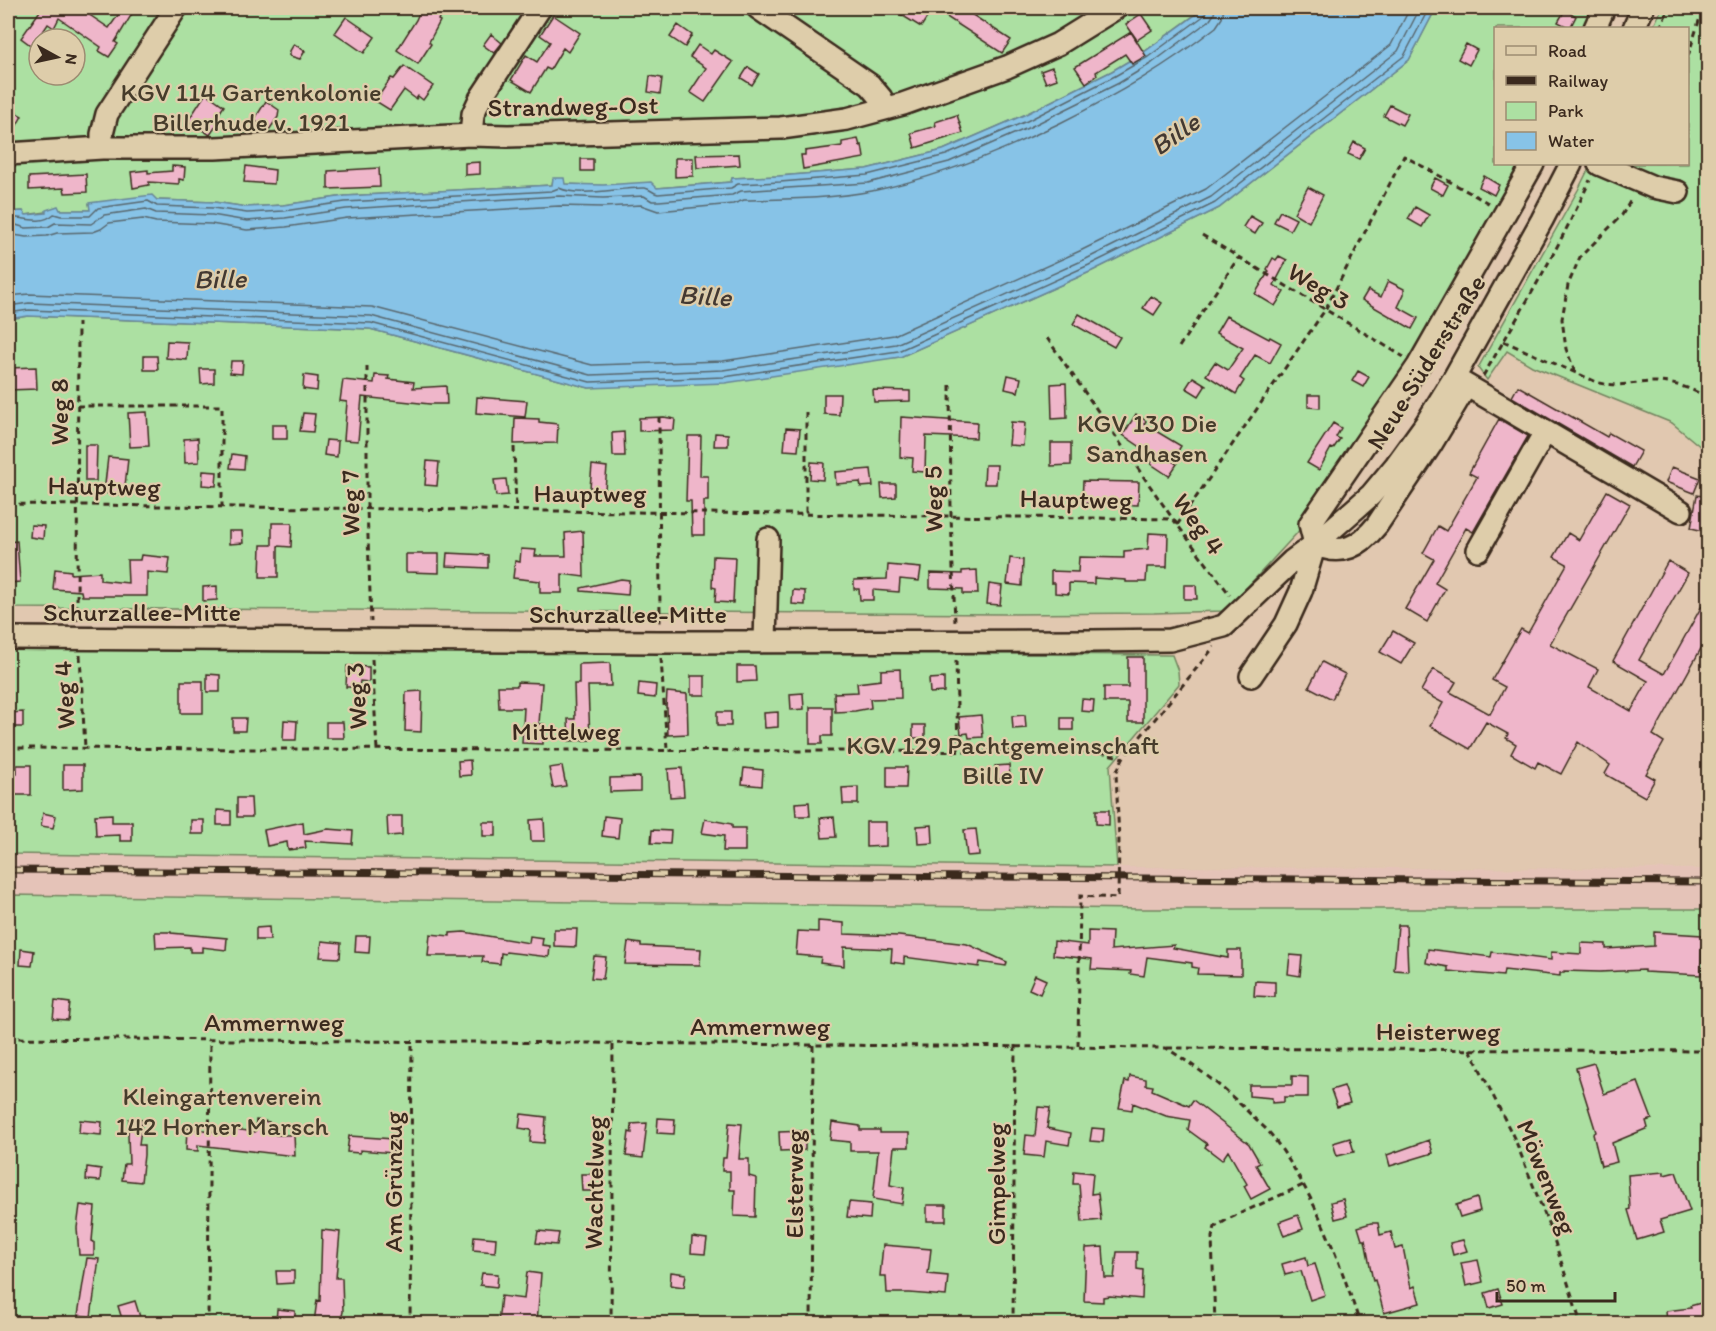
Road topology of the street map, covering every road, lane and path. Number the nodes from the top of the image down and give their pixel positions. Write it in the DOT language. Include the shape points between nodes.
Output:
graph roads {
  1 [pos="176,8"];
  2 [pos="540,8"];
  3 [pos="758,8"];
  4 [pos="1604,8"];
  5 [pos="1643,8"];
  6 [pos="1669,8"];
  7 [pos="1703,8"];
  8 [pos="1111,9"];
  9 [pos="1596,27"];
  10 [pos="1634,27"];
  11 [pos="1660,27"];
  12 [pos="1689,53"];
  13 [pos="886,108"];
  14 [pos="471,135"];
  15 [pos="102,148"];
  16 [pos="8,154"];
  17 [pos="1532,165"];
  18 [pos="1570,165"];
  19 [pos="1596,168"];
  20 [pos="1641,182"];
  21 [pos="1678,192"];
  22 [pos="1505,213"];
  23 [pos="1202,235"];
  24 [pos="1238,258"];
  25 [pos="1325,310"];
  26 [pos="78,323"];
  27 [pos="1047,338"];
  28 [pos="1503,341"];
  29 [pos="1179,347"];
  30 [pos="367,366"];
  31 [pos="1418,366"];
  32 [pos="1575,372"];
  33 [pos="950,385"];
  34 [pos="1465,385"];
  35 [pos="1708,398"];
  36 [pos="77,406"];
  37 [pos="806,411"];
  38 [pos="659,417"];
  39 [pos="1545,432"];
  40 [pos="514,447"];
  41 [pos="8,504"];
  42 [pos="77,504"];
  43 [pos="222,506"];
  44 [pos="367,508"];
  45 [pos="516,511"];
  46 [pos="1681,511"];
  47 [pos="661,512"];
  48 [pos="806,514"];
  49 [pos="951,515"];
  50 [pos="1173,519"];
  51 [pos="1177,525"];
  52 [pos="768,539"];
  53 [pos="1315,544"];
  54 [pos="1478,550"];
  55 [pos="76,610"];
  56 [pos="1242,611"];
  57 [pos="955,613"];
  58 [pos="1224,626"];
  59 [pos="8,638"];
  60 [pos="79,639"];
  61 [pos="371,640"];
  62 [pos="956,640"];
  63 [pos="765,641"];
  64 [pos="660,642"];
  65 [pos="1251,676"];
  66 [pos="8,748"];
  67 [pos="85,748"];
  68 [pos="666,749"];
  69 [pos="377,750"];
  70 [pos="958,751"];
  71 [pos="1123,758"];
  72 [pos="9,1038"];
  73 [pos="412,1040"];
  74 [pos="210,1041"];
  75 [pos="613,1043"];
  76 [pos="813,1044"];
  77 [pos="1015,1045"];
  78 [pos="1078,1046"];
  79 [pos="1167,1048"];
  80 [pos="1470,1049"];
  81 [pos="1707,1052"];
  82 [pos="1708,1056"];
  83 [pos="1303,1185"];
  84 [pos="9,1323"];
  85 [pos="208,1323"];
  86 [pos="410,1323"];
  87 [pos="611,1323"];
  88 [pos="811,1323"];
  89 [pos="1013,1323"];
  90 [pos="1215,1323"];
  91 [pos="1360,1323"];
  92 [pos="1581,1323"];
  1 -- 15 [label="street" via="107,114"];
  2 -- 14 [label="street" via="480,99 473,114"];
  3 -- 13 [label="street" via="870,85"];
  4 -- 9 [label="street"];
  5 -- 10 [label="street"];
  6 -- 11 [label="path"];
  7 -- 12 [label="path"];
  8 -- 13 [label="street, Strandweg-Ost" via="1029,59"];
  13 -- 14 [label="street, Strandweg-Ost" via="848,119 781,128"];
  14 -- 15 [label="street, Strandweg-Ost" via="215,148"];
  15 -- 16 [label="street, Strandweg-Ost"];
  17 -- 22 [label="street"];
  18 -- 34 [label="street, Neue Süderstraße"];
  19 -- 20 [label="street"];
  19 -- 28 [label="path"];
  20 -- 21 [label="street"];
  20 -- 32 [label="path" via="1622,215 1580,258 1568,285 1562,319 1566,349"];
  22 -- 25 [label="path" via="1404,156"];
  22 -- 31 [label="street"];
  23 -- 24 [label="path, Weg 3"];
  24 -- 25 [label="path, Weg 3"];
  24 -- 29 [label="path"];
  25 -- 31 [label="path, Weg 3"];
  25 -- 51 [label="path"];
  26 -- 36 [label="path, Weg 8"];
  27 -- 50 [label="path, Weg 4"];
  28 -- 32 [label="path"];
  28 -- 34 [label="path"];
  30 -- 44 [label="path, Weg 7"];
  31 -- 53 [label="street" via="1310,524"];
  32 -- 35 [label="path" via="1608,385 1664,383"];
  33 -- 49 [label="path, Weg 5"];
  34 -- 39 [label="street"];
  34 -- 53 [label="street, Neue Süderstraße" via="1425,425 1371,495"];
  36 -- 42 [label="path, Weg 8"];
  36 -- 43 [label="path" via="222,406"];
  37 -- 48 [label="path"];
  38 -- 47 [label="path"];
  39 -- 46 [label="street"];
  39 -- 54 [label="street"];
  40 -- 45 [label="path"];
  41 -- 42 [label="path, Hauptweg"];
  42 -- 43 [label="path, Hauptweg"];
  42 -- 55 [label="path, Weg 8"];
  43 -- 44 [label="path, Hauptweg"];
  44 -- 45 [label="path, Hauptweg"];
  44 -- 61 [label="path, Weg 7"];
  45 -- 47 [label="path, Hauptweg"];
  47 -- 48 [label="path, Hauptweg"];
  47 -- 64 [label="path"];
  48 -- 49 [label="path, Hauptweg"];
  49 -- 50 [label="path, Hauptweg"];
  49 -- 57 [label="path, Weg 5"];
  50 -- 51 [label="path, Weg 4"];
  51 -- 56 [label="path, Weg 4"];
  52 -- 63 [label="street"];
  53 -- 56 [label="street, Neue Süderstraße" via="1292,561"];
  53 -- 65 [label="street" via="1295,607"];
  56 -- 58 [label="street, Schurzallee-Mitte"];
  58 -- 62 [label="street, Schurzallee-Mitte" via="1170,640"];
  58 -- 71 [label="path" via="1215,646"];
  59 -- 60 [label="street, Schurzallee-Mitte"];
  60 -- 61 [label="street, Schurzallee-Mitte"];
  60 -- 67 [label="path, Weg 4"];
  61 -- 64 [label="street, Schurzallee-Mitte"];
  61 -- 69 [label="path, Weg 3"];
  62 -- 63 [label="street, Schurzallee-Mitte"];
  62 -- 70 [label="path"];
  63 -- 64 [label="street, Schurzallee-Mitte"];
  64 -- 68 [label="path"];
  66 -- 67 [label="path, Mittelweg"];
  67 -- 69 [label="path, Mittelweg"];
  68 -- 69 [label="path, Mittelweg"];
  68 -- 70 [label="path, Mittelweg"];
  70 -- 71 [label="path, Mittelweg" via="1101,752"];
  71 -- 78 [label="path" via="1116,773 1118,898 1080,896"];
  72 -- 74 [label="path, Ammernweg"];
  72 -- 84 [label="path"];
  73 -- 74 [label="path, Ammernweg"];
  73 -- 75 [label="path, Ammernweg"];
  73 -- 86 [label="path, Am Grünzug"];
  74 -- 85 [label="path"];
  75 -- 76 [label="path, Ammernweg"];
  75 -- 87 [label="path, Wachtelweg"];
  76 -- 77 [label="path, Ammernweg"];
  76 -- 88 [label="path, Elsterweg"];
  77 -- 78 [label="path, Ammernweg"];
  77 -- 89 [label="path, Gimpelweg"];
  78 -- 79 [label="path, Ammernweg"];
  79 -- 80 [label="path, Heisterweg"];
  79 -- 83 [label="path" via="1237,1100 1274,1138"];
  80 -- 81 [label="path, Heisterweg"];
  80 -- 92 [label="path, Möwenweg" via="1516,1142 1552,1233"];
  81 -- 82 [label="path"];
  83 -- 90 [label="path" via="1215,1227"];
  83 -- 91 [label="path" via="1334,1249"];
}
